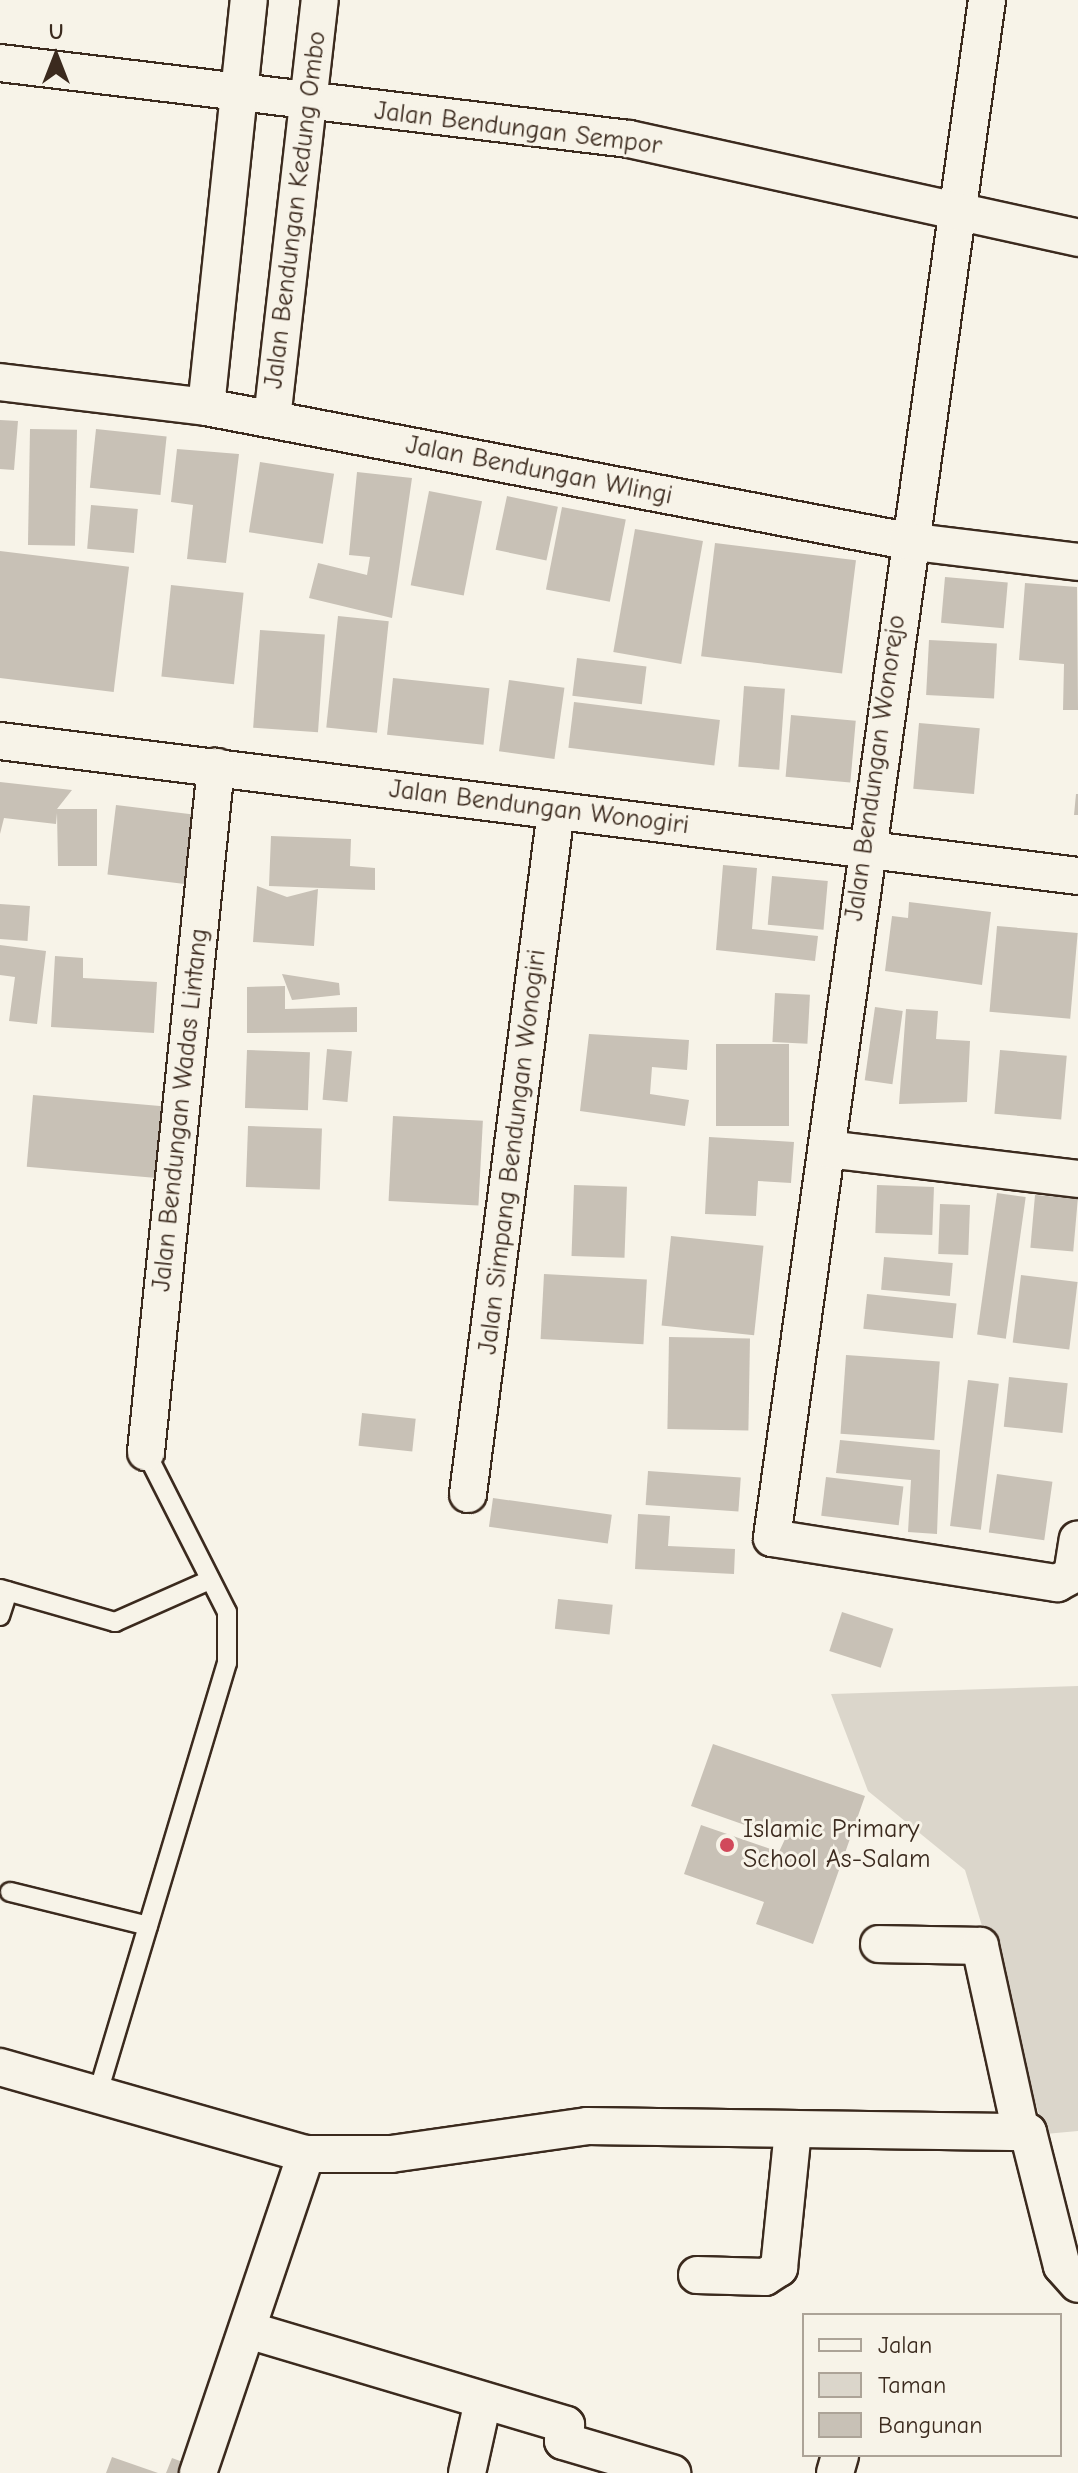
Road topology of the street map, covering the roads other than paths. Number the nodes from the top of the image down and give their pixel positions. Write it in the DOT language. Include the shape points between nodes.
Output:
graph roads {
  1 [pos="249,0"];
  2 [pos="320,0"];
  3 [pos="987,0"];
  4 [pos="0,63"];
  5 [pos="241,94"];
  6 [pos="311,104"];
  7 [pos="960,214"];
  8 [pos="1078,238"];
  9 [pos="0,382"];
  10 [pos="206,407"];
  11 [pos="272,419"];
  12 [pos="907,541"];
  13 [pos="1078,562"];
  14 [pos="0,741"];
  15 [pos="216,767"];
  16 [pos="556,811"];
  17 [pos="864,849"];
  18 [pos="1078,876"];
  19 [pos="827,1149"];
  20 [pos="1078,1179"];
  21 [pos="146,1452"];
  22 [pos="468,1494"];
  23 [pos="1078,1539"];
  24 [pos="210,1580"];
  25 [pos="4,1590"];
  26 [pos="0,1616"];
  27 [pos="10,1892"];
  28 [pos="148,1926"];
  29 [pos="879,1944"];
  30 [pos="0,2067"];
  31 [pos="97,2096"];
  32 [pos="793,2130"];
  33 [pos="1021,2132"];
  34 [pos="306,2154"];
  35 [pos="697,2275"];
  36 [pos="1078,2284"];
  37 [pos="248,2330"];
  38 [pos="483,2401"];
  39 [pos="198,2473"];
  40 [pos="467,2473"];
  41 [pos="672,2473"];
  1 -- 5 [label="street"];
  2 -- 6 [label="street, Jalan Bendungan Kedung Ombo"];
  3 -- 7 [label="street, Jalan Bendungan Wonorejo"];
  4 -- 5 [label="street, Jalan Bendungan Sempor"];
  5 -- 6 [label="street, Jalan Bendungan Sempor"];
  5 -- 10 [label="street"];
  6 -- 7 [label="street, Jalan Bendungan Sempor" via="629,139"];
  6 -- 11 [label="street, Jalan Bendungan Kedung Ombo"];
  7 -- 8 [label="street, Jalan Bendungan Sempor"];
  7 -- 12 [label="street, Jalan Bendungan Wonorejo"];
  9 -- 10 [label="street, Jalan Bendungan Wlingi"];
  10 -- 11 [label="street, Jalan Bendungan Wlingi"];
  11 -- 12 [label="street, Jalan Bendungan Wlingi"];
  12 -- 13 [label="street, Jalan Bendungan Wlingi"];
  12 -- 17 [label="street, Jalan Bendungan Wonorejo"];
  14 -- 15 [label="street, Jalan Bendungan Wonogiri"];
  15 -- 16 [label="street, Jalan Bendungan Wonogiri"];
  15 -- 21 [label="street, Jalan Bendungan Wadas Lintang"];
  16 -- 17 [label="street, Jalan Bendungan Wonogiri"];
  16 -- 22 [label="street, Jalan Simpang Bendungan Wonogiri"];
  17 -- 18 [label="street, Jalan Bendungan Wonogiri"];
  17 -- 19 [label="street, Jalan Bendungan Wonorejo"];
  19 -- 20 [label="street"];
  19 -- 23 [label="street, Jalan Bendungan Wonorejo" via="772,1538 1057,1583 1072,1575"];
  21 -- 24 [label="lane"];
  24 -- 25 [label="lane" via="115,1622"];
  24 -- 28 [label="lane" via="227,1612 227,1663"];
  25 -- 26 [label="lane"];
  27 -- 28 [label="lane"];
  28 -- 31 [label="lane"];
  29 -- 33 [label="street" via="980,1946"];
  30 -- 31 [label="street"];
  31 -- 34 [label="street"];
  32 -- 33 [label="street"];
  32 -- 34 [label="street" via="587,2126 391,2154"];
  32 -- 35 [label="street" via="779,2268 750,2279"];
  33 -- 36 [label="street" via="1032,2134 1062,2266"];
  34 -- 37 [label="street"];
  37 -- 38 [label="street"];
  37 -- 39 [label="street"];
  38 -- 40 [label="street"];
  38 -- 41 [label="street" via="566,2425 563,2441"];
}
